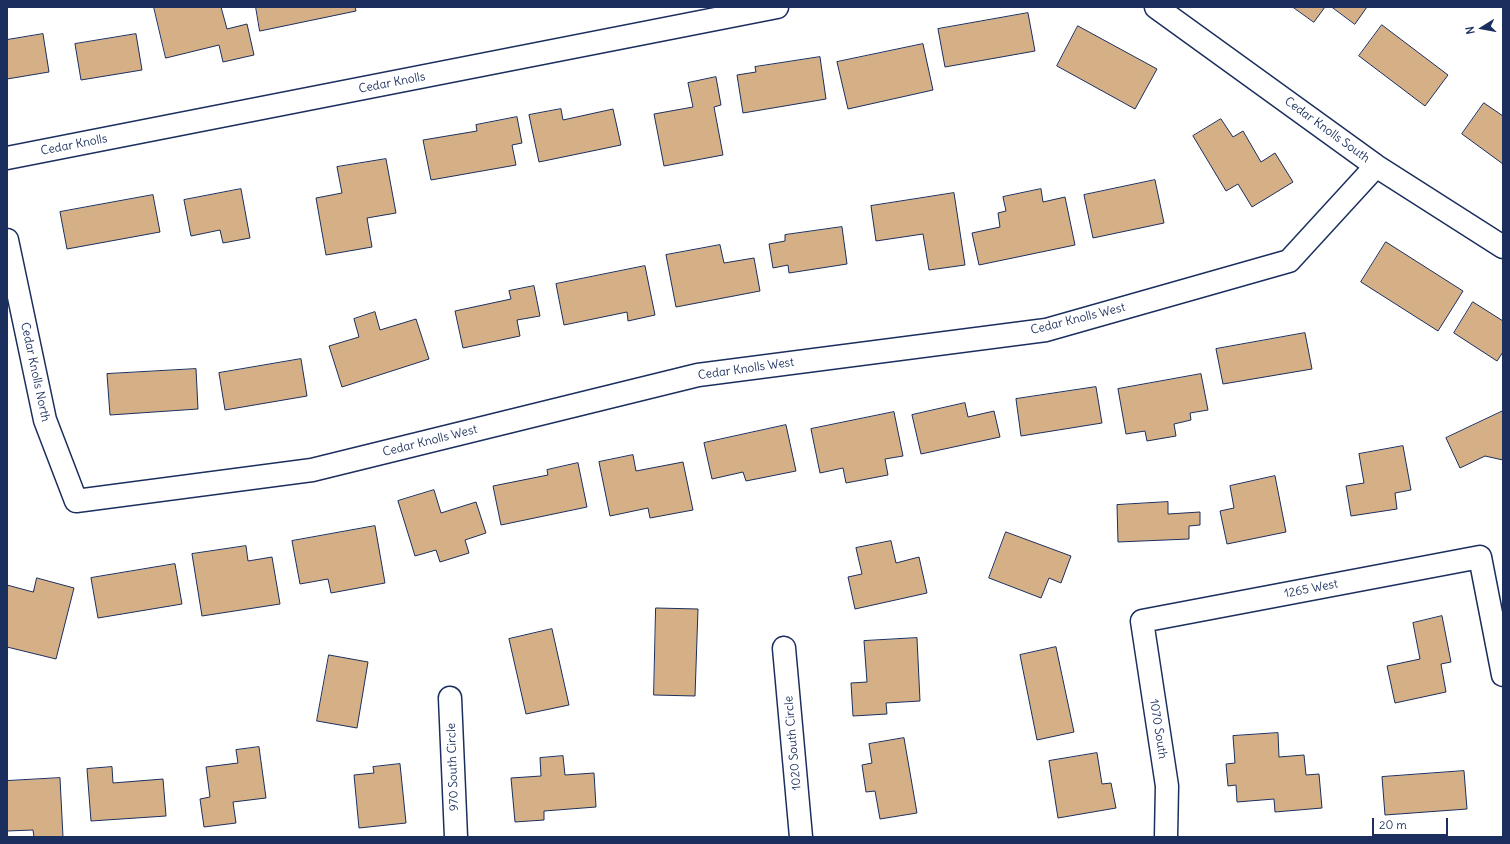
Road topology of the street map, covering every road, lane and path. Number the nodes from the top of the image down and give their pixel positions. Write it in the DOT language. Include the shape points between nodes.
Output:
graph roads {
  1 [pos="777,7"];
  2 [pos="1156,7"];
  3 [pos="7,158"];
  4 [pos="1376,166"];
  5 [pos="7,240"];
  6 [pos="1503,247"];
  7 [pos="76,501"];
  8 [pos="1142,621"];
  9 [pos="784,648"];
  10 [pos="1503,675"];
  11 [pos="450,698"];
  12 [pos="456,837"];
  13 [pos="801,837"];
  14 [pos="1166,837"];
  1 -- 3 [label="street, Cedar Knolls"];
  2 -- 4 [label="street, Cedar Knolls South"];
  4 -- 6 [label="street, Cedar Knolls South"];
  4 -- 7 [label="street, Cedar Knolls West" via="1289,261 1046,330 698,375 312,470"];
  5 -- 7 [label="street, Cedar Knolls North" via="45,420"];
  8 -- 10 [label="street, 1265 West" via="1480,557"];
  8 -- 14 [label="street, 1070 South" via="1167,786"];
  9 -- 13 [label="street, 1020 South Circle"];
  11 -- 12 [label="street, 970 South Circle"];
}
